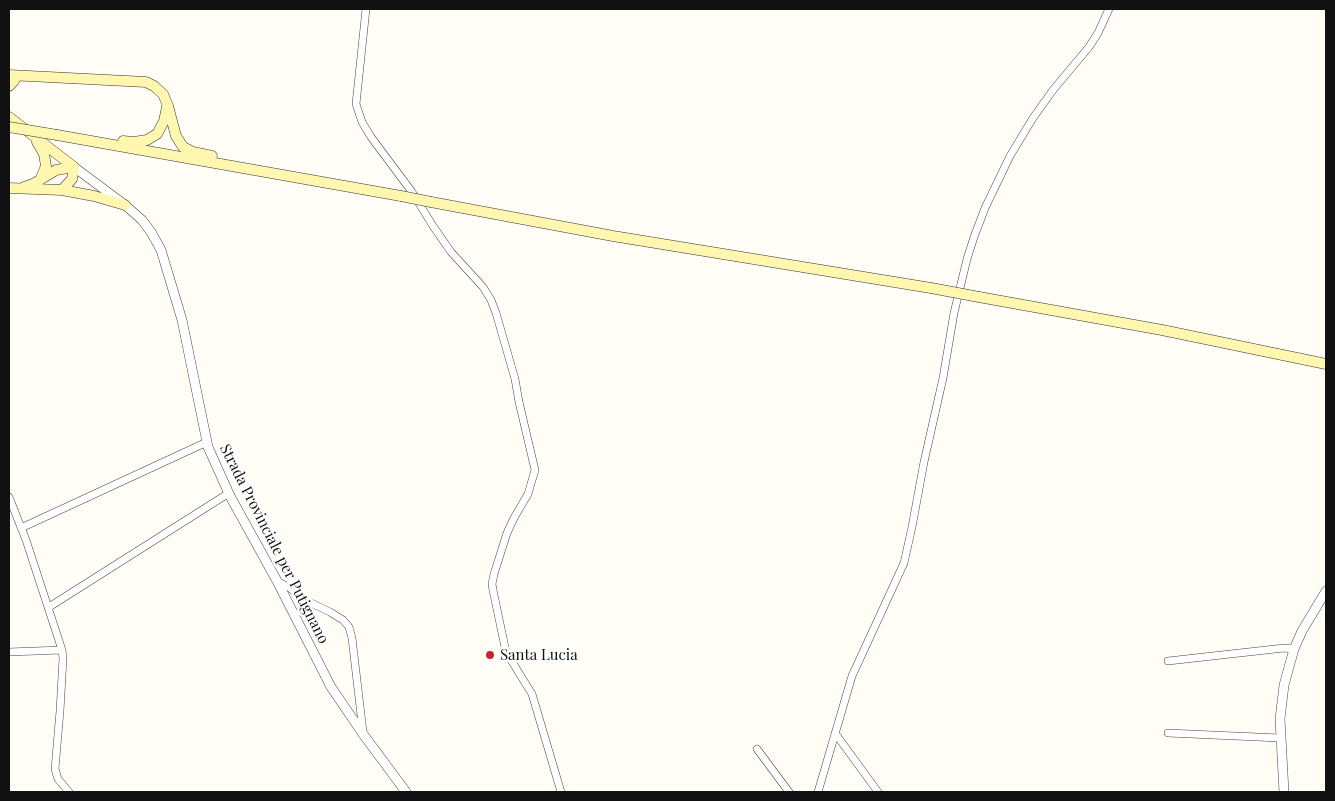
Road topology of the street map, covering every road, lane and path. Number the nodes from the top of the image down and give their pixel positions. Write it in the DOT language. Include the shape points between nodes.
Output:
graph roads {
  1 [pos="366,9"];
  2 [pos="1109,9"];
  3 [pos="10,81"];
  4 [pos="168,106"];
  5 [pos="9,119"];
  6 [pos="35,138"];
  7 [pos="93,141"];
  8 [pos="228,166"];
  9 [pos="74,167"];
  10 [pos="41,178"];
  11 [pos="14,188"];
  12 [pos="62,190"];
  13 [pos="125,205"];
  14 [pos="1326,364"];
  15 [pos="207,442"];
  16 [pos="229,493"];
  17 [pos="9,497"];
  18 [pos="22,528"];
  19 [pos="277,581"];
  20 [pos="1326,591"];
  21 [pos="49,607"];
  22 [pos="1294,649"];
  23 [pos="62,650"];
  24 [pos="9,652"];
  25 [pos="1168,661"];
  26 [pos="835,733"];
  27 [pos="1168,733"];
  28 [pos="363,734"];
  29 [pos="1280,738"];
  30 [pos="757,749"];
  31 [pos="69,792"];
  32 [pos="406,792"];
  33 [pos="561,792"];
  34 [pos="789,792"];
  35 [pos="818,792"];
  36 [pos="878,792"];
  37 [pos="1284,792"];
  1 -- 33 [label="street" via="356,104 362,122 451,252 491,300 515,379 536,470 528,494 507,533 492,584 506,652 532,694"];
  2 -- 26 [label="street" via="1089,47 1033,118 985,208 954,313 904,563 852,676"];
  3 -- 4 [label="main road" via="26,76 146,82 163,94"];
  4 -- 7 [label="main road" via="158,134 147,140"];
  4 -- 8 [label="main road" via="176,136 183,147 216,157"];
  5 -- 6 [label="main road, Strada Provinciale per Putignano"];
  5 -- 7 [label="main road, bridge" via="57,135"];
  6 -- 9 [label="main road, Strada Provinciale per Putignano"];
  6 -- 10 [label="main road" via="44,154 46,166"];
  7 -- 8 [label="main road"];
  8 -- 14 [label="main road, bridge" via="613,236 931,288"];
  9 -- 10 [label="main road" via="56,170"];
  9 -- 12 [label="main road" via="72,179"];
  9 -- 13 [label="street, Strada Provinciale per Putignano"];
  10 -- 11 [label="main road" via="33,184"];
  11 -- 12 [label="main road"];
  12 -- 13 [label="main road"];
  13 -- 15 [label="street, Strada Provinciale per Putignano" via="142,220 161,250 182,320"];
  15 -- 16 [label="street, Strada Provinciale per Putignano"];
  15 -- 18 [label="street"];
  16 -- 19 [label="street, Strada Provinciale per Putignano"];
  16 -- 21 [label="street"];
  17 -- 18 [label="street"];
  18 -- 21 [label="street"];
  19 -- 28 [label="street, Strada Provinciale per Putignano" via="330,687"];
  19 -- 28 [label="street" via="343,620 349,627"];
  20 -- 22 [label="street"];
  21 -- 23 [label="street"];
  22 -- 25 [label="street"];
  22 -- 29 [label="street" via="1284,685"];
  23 -- 24 [label="street"];
  23 -- 31 [label="street" via="55,769 58,779"];
  26 -- 35 [label="street"];
  26 -- 36 [label="street"];
  27 -- 29 [label="street"];
  28 -- 32 [label="street, Strada Provinciale per Putignano"];
  29 -- 37 [label="street"];
  30 -- 34 [label="street"];
}
